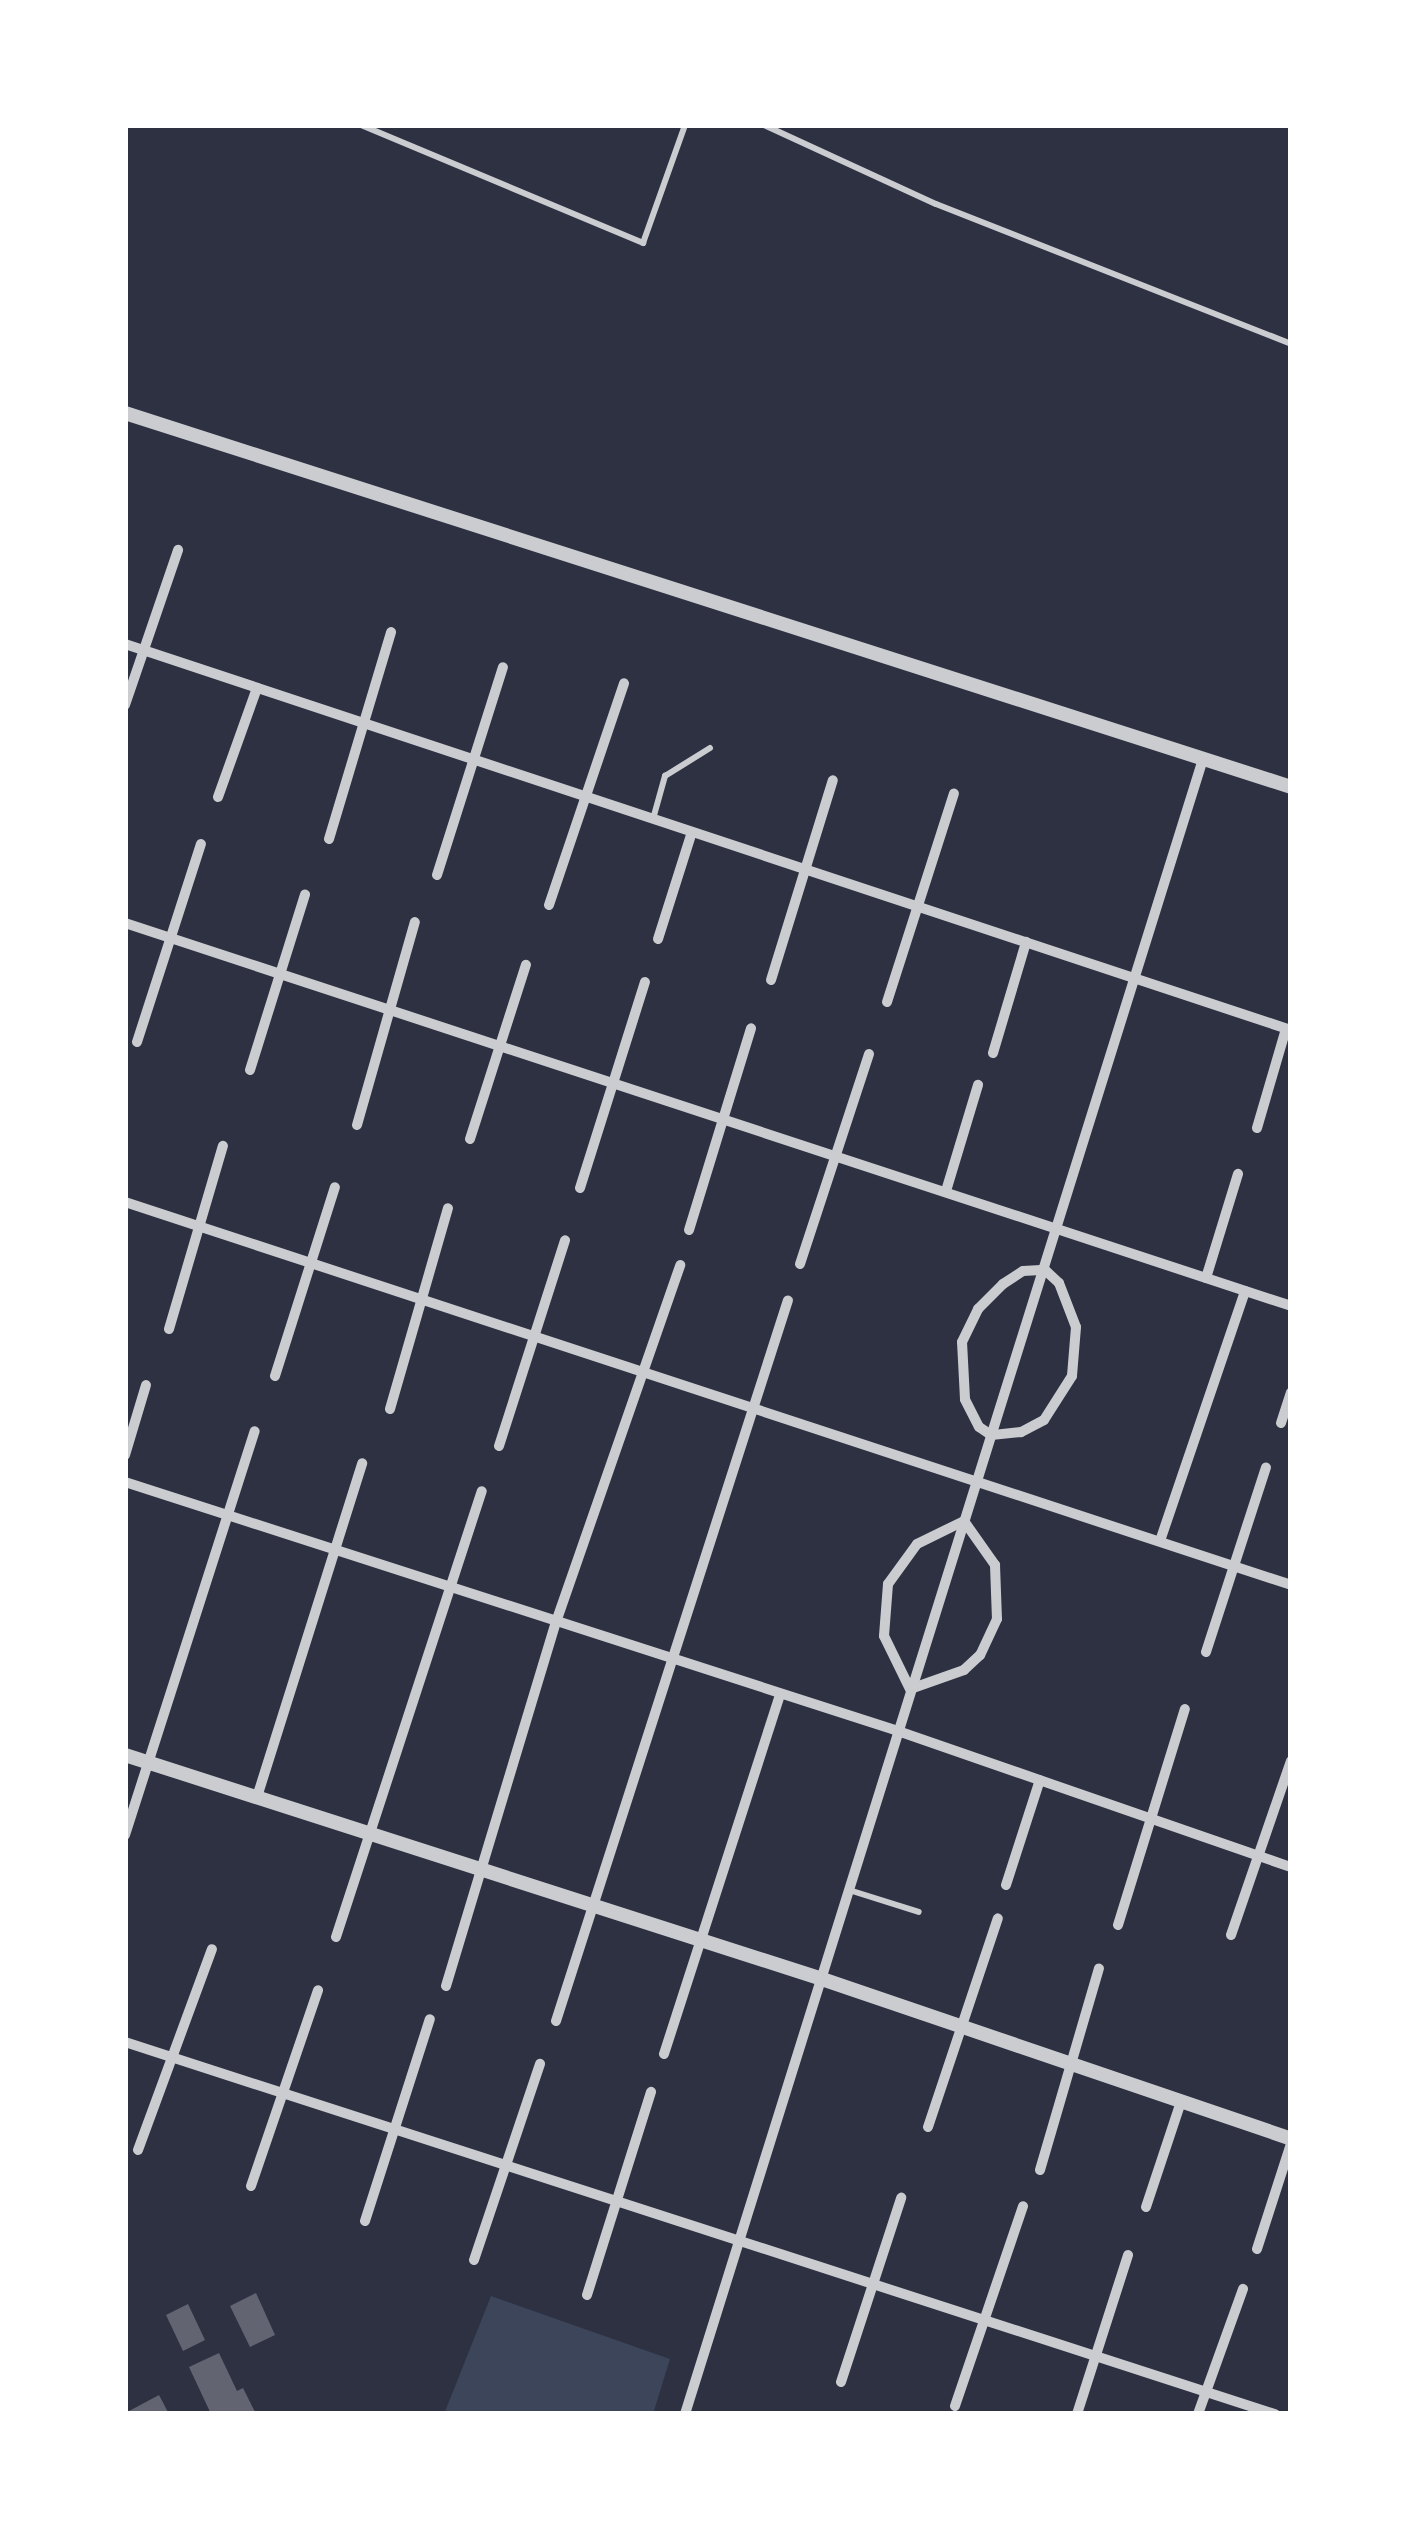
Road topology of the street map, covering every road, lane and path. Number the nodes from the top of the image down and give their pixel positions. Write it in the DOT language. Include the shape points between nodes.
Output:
graph roads {
  1 [pos="361,125"];
  2 [pos="685,125"];
  3 [pos="764,125"];
  4 [pos="1291,344"];
  5 [pos="125,413"];
  6 [pos="178,550"];
  7 [pos="390,632"];
  8 [pos="125,644"];
  9 [pos="144,650"];
  10 [pos="503,667"];
  11 [pos="624,684"];
  12 [pos="257,688"];
  13 [pos="125,705"];
  14 [pos="362,722"];
  15 [pos="710,748"];
  16 [pos="472,759"];
  17 [pos="1203,759"];
  18 [pos="833,780"];
  19 [pos="1291,788"];
  20 [pos="954,793"];
  21 [pos="583,796"];
  22 [pos="218,797"];
  23 [pos="653,819"];
  24 [pos="692,832"];
  25 [pos="329,840"];
  26 [pos="200,844"];
  27 [pos="802,868"];
  28 [pos="437,875"];
  29 [pos="305,894"];
  30 [pos="549,906"];
  31 [pos="914,906"];
  32 [pos="415,922"];
  33 [pos="125,923"];
  34 [pos="169,937"];
  35 [pos="658,939"];
  36 [pos="1026,942"];
  37 [pos="526,966"];
  38 [pos="280,973"];
  39 [pos="771,980"];
  40 [pos="1139,980"];
  41 [pos="645,982"];
  42 [pos="887,1002"];
  43 [pos="389,1009"];
  44 [pos="751,1028"];
  45 [pos="1289,1029"];
  46 [pos="137,1042"];
  47 [pos="502,1046"];
  48 [pos="994,1053"];
  49 [pos="870,1054"];
  50 [pos="250,1070"];
  51 [pos="617,1084"];
  52 [pos="978,1085"];
  53 [pos="722,1118"];
  54 [pos="356,1125"];
  55 [pos="1257,1128"];
  56 [pos="470,1139"];
  57 [pos="224,1146"];
  58 [pos="835,1155"];
  59 [pos="1238,1174"];
  60 [pos="335,1188"];
  61 [pos="580,1188"];
  62 [pos="946,1191"];
  63 [pos="125,1202"];
  64 [pos="448,1208"];
  65 [pos="198,1226"];
  66 [pos="1058,1228"];
  67 [pos="690,1230"];
  68 [pos="566,1240"];
  69 [pos="312,1263"];
  70 [pos="680,1264"];
  71 [pos="800,1264"];
  72 [pos="1044,1270"];
  73 [pos="1206,1278"];
  74 [pos="1245,1291"];
  75 [pos="421,1299"];
  76 [pos="788,1300"];
  77 [pos="1291,1306"];
  78 [pos="170,1328"];
  79 [pos="536,1336"];
  80 [pos="638,1370"];
  81 [pos="276,1376"];
  82 [pos="146,1385"];
  83 [pos="1291,1393"];
  84 [pos="749,1406"];
  85 [pos="390,1409"];
  86 [pos="1282,1424"];
  87 [pos="255,1431"];
  88 [pos="991,1435"];
  89 [pos="499,1446"];
  90 [pos="125,1455"];
  91 [pos="362,1462"];
  92 [pos="1266,1467"];
  93 [pos="976,1480"];
  94 [pos="125,1482"];
  95 [pos="482,1490"];
  96 [pos="228,1516"];
  97 [pos="964,1521"];
  98 [pos="1160,1541"];
  99 [pos="332,1549"];
  100 [pos="1233,1566"];
  101 [pos="1291,1585"];
  102 [pos="452,1587"];
  103 [pos="556,1622"];
  104 [pos="1206,1652"];
  105 [pos="670,1659"];
  106 [pos="910,1689"];
  107 [pos="780,1694"];
  108 [pos="1185,1709"];
  109 [pos="895,1730"];
  110 [pos="125,1755"];
  111 [pos="1291,1761"];
  112 [pos="148,1763"];
  113 [pos="1040,1780"];
  114 [pos="257,1797"];
  115 [pos="1147,1817"];
  116 [pos="367,1833"];
  117 [pos="125,1836"];
  118 [pos="1258,1856"];
  119 [pos="1291,1867"];
  120 [pos="479,1870"];
  121 [pos="1006,1885"];
  122 [pos="846,1890"];
  123 [pos="589,1906"];
  124 [pos="919,1912"];
  125 [pos="998,1918"];
  126 [pos="1118,1925"];
  127 [pos="1230,1935"];
  128 [pos="336,1937"];
  129 [pos="699,1940"];
  130 [pos="212,1948"];
  131 [pos="1099,1968"];
  132 [pos="819,1978"];
  133 [pos="446,1986"];
  134 [pos="318,1990"];
  135 [pos="430,2019"];
  136 [pos="556,2020"];
  137 [pos="961,2028"];
  138 [pos="125,2042"];
  139 [pos="664,2054"];
  140 [pos="168,2056"];
  141 [pos="540,2064"];
  142 [pos="1070,2065"];
  143 [pos="651,2092"];
  144 [pos="282,2093"];
  145 [pos="1180,2102"];
  146 [pos="928,2127"];
  147 [pos="398,2129"];
  148 [pos="1291,2141"];
  149 [pos="138,2150"];
  150 [pos="507,2165"];
  151 [pos="1040,2170"];
  152 [pos="251,2186"];
  153 [pos="901,2198"];
  154 [pos="616,2200"];
  155 [pos="1023,2206"];
  156 [pos="1146,2207"];
  157 [pos="365,2220"];
  158 [pos="740,2240"];
  159 [pos="1257,2250"];
  160 [pos="1128,2255"];
  161 [pos="474,2260"];
  162 [pos="876,2286"];
  163 [pos="1243,2290"];
  164 [pos="587,2294"];
  165 [pos="985,2321"];
  166 [pos="1094,2355"];
  167 [pos="841,2382"];
  168 [pos="1205,2392"];
  169 [pos="955,2406"];
  170 [pos="685,2414"];
  171 [pos="1077,2414"];
  172 [pos="1198,2414"];
  173 [pos="1275,2414"];
  1 -- 2 [label="lane" via="643,243"];
  3 -- 4 [label="lane" via="936,204"];
  5 -- 17 [label="street"];
  6 -- 9 [label="street"];
  7 -- 14 [label="street"];
  8 -- 9 [label="street"];
  9 -- 12 [label="street"];
  9 -- 13 [label="street"];
  10 -- 16 [label="street"];
  11 -- 21 [label="street"];
  12 -- 14 [label="street"];
  12 -- 22 [label="street"];
  14 -- 16 [label="street"];
  14 -- 25 [label="street"];
  15 -- 23 [label="lane" via="665,776"];
  16 -- 21 [label="street"];
  16 -- 28 [label="street"];
  17 -- 19 [label="street"];
  17 -- 40 [label="street"];
  18 -- 27 [label="street"];
  20 -- 31 [label="street"];
  21 -- 23 [label="street"];
  21 -- 30 [label="street"];
  23 -- 24 [label="street"];
  24 -- 27 [label="street"];
  24 -- 35 [label="street"];
  26 -- 34 [label="street"];
  27 -- 31 [label="street"];
  27 -- 39 [label="street"];
  29 -- 38 [label="street"];
  31 -- 36 [label="street"];
  31 -- 42 [label="street"];
  32 -- 43 [label="street"];
  33 -- 34 [label="street"];
  34 -- 38 [label="street"];
  34 -- 46 [label="street"];
  36 -- 40 [label="street"];
  36 -- 48 [label="street"];
  37 -- 47 [label="street"];
  38 -- 43 [label="street"];
  38 -- 50 [label="street"];
  40 -- 45 [label="street"];
  40 -- 66 [label="street"];
  41 -- 51 [label="street"];
  43 -- 47 [label="street"];
  43 -- 54 [label="street"];
  44 -- 53 [label="street"];
  45 -- 55 [label="street"];
  47 -- 51 [label="street"];
  47 -- 56 [label="street"];
  49 -- 58 [label="street"];
  51 -- 53 [label="street"];
  51 -- 61 [label="street"];
  52 -- 62 [label="street"];
  53 -- 58 [label="street"];
  53 -- 67 [label="street"];
  57 -- 65 [label="street"];
  58 -- 62 [label="street"];
  58 -- 71 [label="street"];
  59 -- 73 [label="street"];
  60 -- 69 [label="street"];
  62 -- 66 [label="street"];
  63 -- 65 [label="street"];
  64 -- 75 [label="street"];
  65 -- 69 [label="street"];
  65 -- 78 [label="street"];
  66 -- 72 [label="street"];
  66 -- 73 [label="street"];
  68 -- 79 [label="street"];
  69 -- 75 [label="street"];
  69 -- 81 [label="street"];
  70 -- 80 [label="street"];
  72 -- 88 [label="street"];
  72 -- 88 [label="street" via="1003,1284 978,1309 962,1342 966,1399 978,1427"];
  72 -- 88 [label="street" via="1059,1283 1076,1327 1072,1376 1044,1420 1021,1432"];
  73 -- 74 [label="street"];
  74 -- 77 [label="street"];
  74 -- 98 [label="street"];
  75 -- 79 [label="street"];
  75 -- 85 [label="street"];
  76 -- 84 [label="street"];
  79 -- 80 [label="street"];
  79 -- 89 [label="street"];
  80 -- 84 [label="street"];
  80 -- 103 [label="street"];
  82 -- 90 [label="street"];
  83 -- 86 [label="street"];
  84 -- 93 [label="street"];
  84 -- 105 [label="street"];
  87 -- 96 [label="street"];
  88 -- 93 [label="street"];
  91 -- 99 [label="street"];
  92 -- 100 [label="street"];
  93 -- 97 [label="street"];
  93 -- 98 [label="street"];
  94 -- 96 [label="street"];
  95 -- 102 [label="street"];
  96 -- 99 [label="street"];
  96 -- 112 [label="street"];
  97 -- 106 [label="street"];
  97 -- 106 [label="street" via="917,1544 888,1584 884,1636"];
  97 -- 106 [label="street" via="995,1565 997,1619 980,1655 964,1670"];
  98 -- 100 [label="street"];
  99 -- 102 [label="street"];
  99 -- 114 [label="street"];
  100 -- 101 [label="street"];
  100 -- 104 [label="street"];
  102 -- 103 [label="street"];
  102 -- 116 [label="street"];
  103 -- 105 [label="street"];
  103 -- 120 [label="street"];
  105 -- 107 [label="street"];
  105 -- 123 [label="street"];
  106 -- 109 [label="street"];
  107 -- 109 [label="street"];
  107 -- 129 [label="street"];
  108 -- 115 [label="street"];
  109 -- 113 [label="street"];
  109 -- 122 [label="street"];
  110 -- 112 [label="street"];
  111 -- 118 [label="street"];
  112 -- 114 [label="street"];
  112 -- 117 [label="street"];
  113 -- 115 [label="street"];
  113 -- 121 [label="street"];
  114 -- 116 [label="street"];
  115 -- 118 [label="street"];
  115 -- 126 [label="street"];
  116 -- 120 [label="street"];
  116 -- 128 [label="street"];
  118 -- 119 [label="street"];
  118 -- 127 [label="street"];
  120 -- 123 [label="street"];
  120 -- 133 [label="street"];
  122 -- 124 [label="lane"];
  122 -- 132 [label="street"];
  123 -- 129 [label="street"];
  123 -- 136 [label="street"];
  125 -- 137 [label="street"];
  129 -- 132 [label="street"];
  129 -- 139 [label="street"];
  130 -- 140 [label="street"];
  131 -- 142 [label="street"];
  132 -- 137 [label="street"];
  132 -- 158 [label="street"];
  134 -- 144 [label="street"];
  135 -- 147 [label="street"];
  137 -- 142 [label="street"];
  137 -- 146 [label="street"];
  138 -- 140 [label="street"];
  140 -- 144 [label="street"];
  140 -- 149 [label="street"];
  141 -- 150 [label="street"];
  142 -- 145 [label="street"];
  142 -- 151 [label="street"];
  143 -- 154 [label="street"];
  144 -- 147 [label="street"];
  144 -- 152 [label="street"];
  145 -- 148 [label="street"];
  145 -- 156 [label="street"];
  147 -- 150 [label="street"];
  147 -- 157 [label="street"];
  148 -- 159 [label="street"];
  150 -- 154 [label="street"];
  150 -- 161 [label="street"];
  153 -- 162 [label="street"];
  154 -- 158 [label="street"];
  154 -- 164 [label="street"];
  155 -- 165 [label="street"];
  158 -- 162 [label="street"];
  158 -- 170 [label="street"];
  160 -- 166 [label="street"];
  162 -- 165 [label="street"];
  162 -- 167 [label="street"];
  163 -- 168 [label="street"];
  165 -- 166 [label="street"];
  165 -- 169 [label="street"];
  166 -- 168 [label="street"];
  166 -- 171 [label="street"];
  168 -- 172 [label="street"];
  168 -- 173 [label="street"];
}
